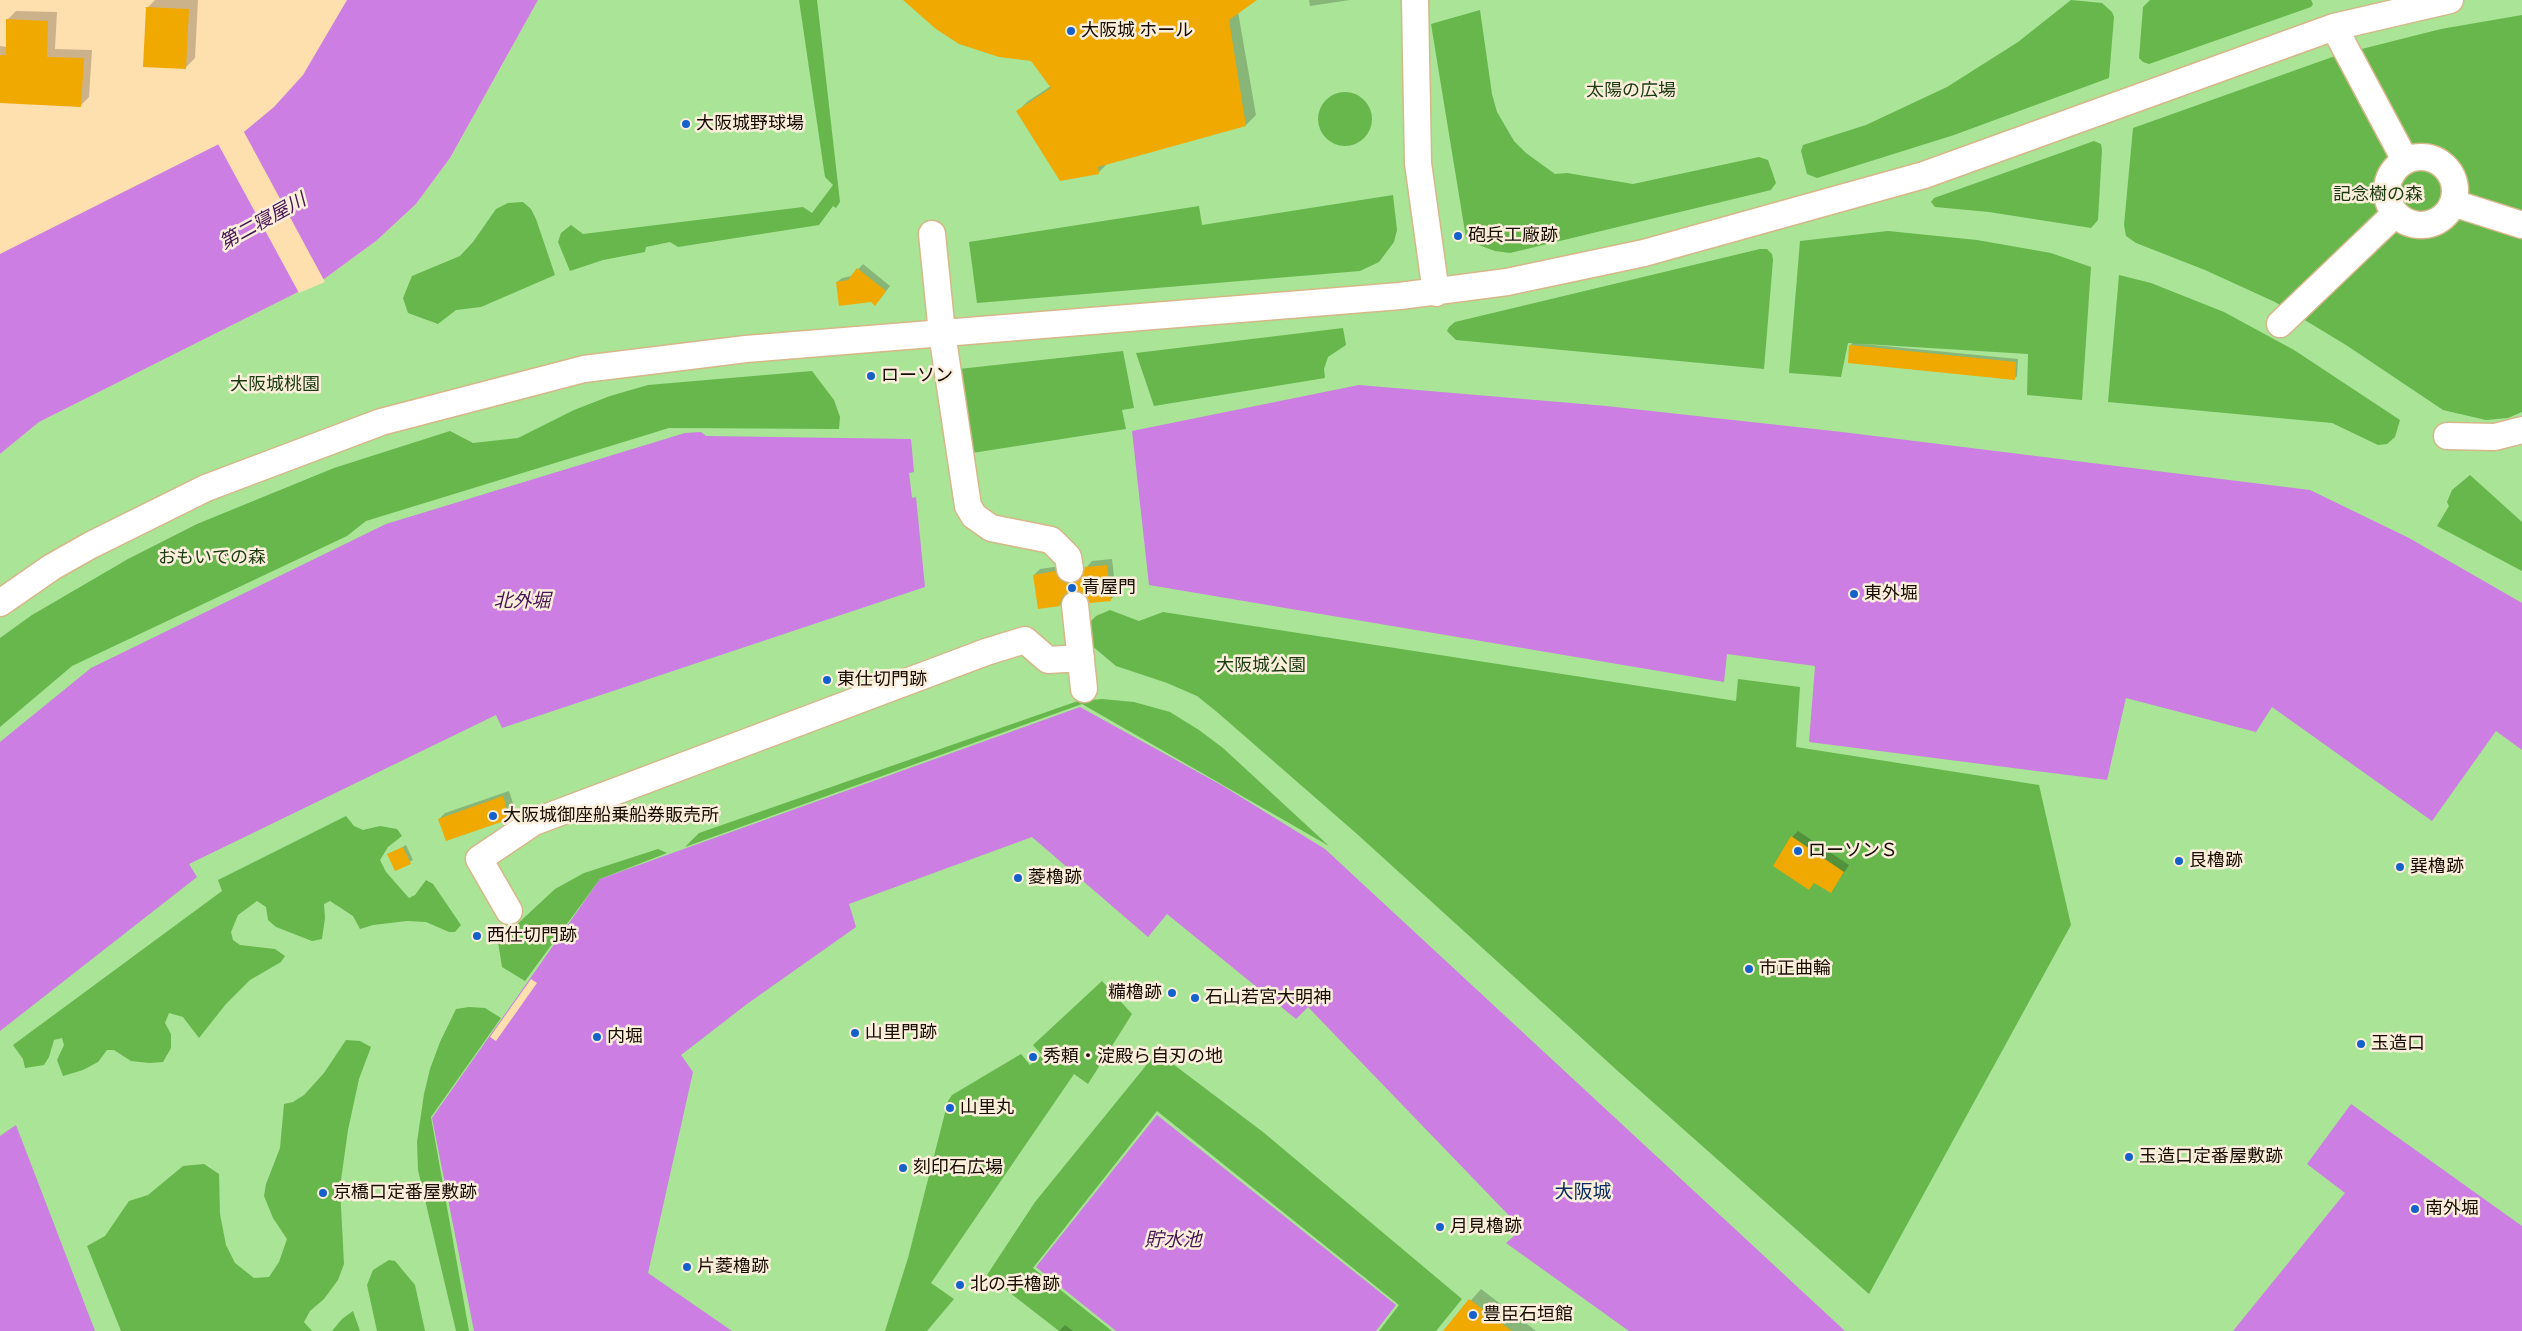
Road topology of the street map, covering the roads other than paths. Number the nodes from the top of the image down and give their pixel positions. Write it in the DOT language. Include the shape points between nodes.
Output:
graph roads {
  1 [pos="1415,0"];
  2 [pos="2450,0"];
  3 [pos="2334,27"];
  4 [pos="2405,160"];
  5 [pos="2453,203"];
  6 [pos="2395,214"];
  7 [pos="2522,225"];
  8 [pos="932,234"];
  9 [pos="1436,293"];
  10 [pos="2280,324"];
  11 [pos="942,333"];
  12 [pos="2522,430"];
  13 [pos="2447,436"];
  14 [pos="1070,569"];
  15 [pos="0,603"];
  16 [pos="1074,605"];
  17 [pos="1081,658"];
  18 [pos="1084,688"];
  19 [pos="509,911"];
  1 -- 9 [label="street" via="1418,163"];
  2 -- 3 [label="street"];
  3 -- 4 [label="street"];
  3 -- 9 [label="street" via="1924,175 1644,253 1507,282"];
  4 -- 5 [label="street" via="2418,157 2432,159 2444,166 2452,176"];
  4 -- 6 [label="street" via="2393,171 2387,185 2388,200"];
  5 -- 6 [label="street" via="2434,223 2420,226"];
  5 -- 7 [label="street"];
  6 -- 10 [label="street"];
  8 -- 11 [label="street"];
  9 -- 11 [label="street"];
  11 -- 14 [label="street" via="968,506 974,516 991,528 1051,540 1068,557"];
  11 -- 15 [label="street" via="746,349 584,369 381,422 206,488 91,545"];
  12 -- 13 [label="street" via="2495,438"];
  16 -- 17 [label="street"];
  17 -- 18 [label="street"];
  17 -- 19 [label="street" via="1048,660 1025,640 534,822 479,859"];
}
